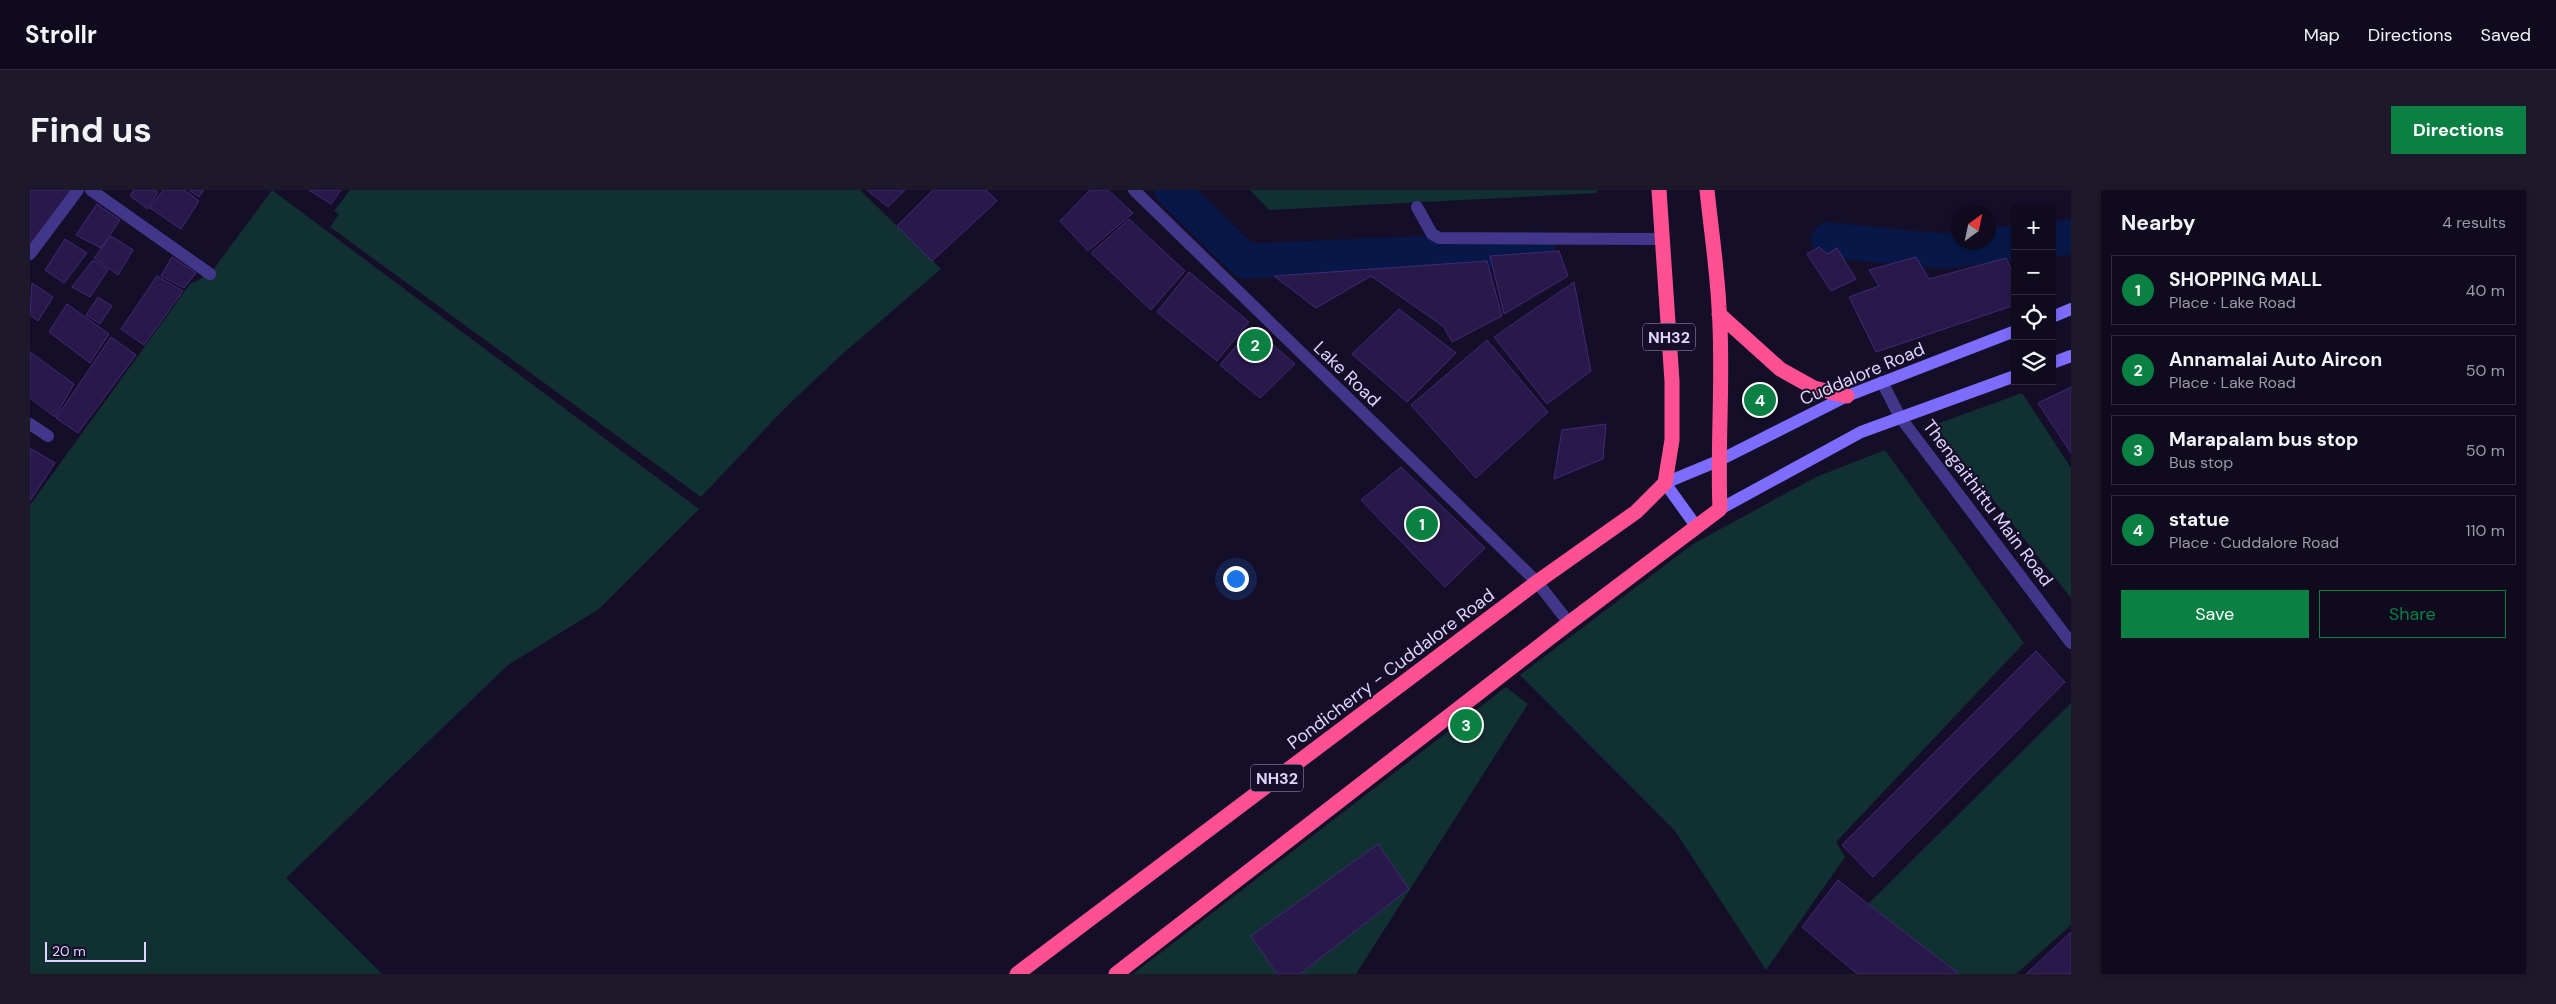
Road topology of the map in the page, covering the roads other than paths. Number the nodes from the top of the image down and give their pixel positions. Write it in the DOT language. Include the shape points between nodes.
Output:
graph roads {
  1 [pos="78,190"];
  2 [pos="91,190"];
  3 [pos="1134,190"];
  4 [pos="1659,190"];
  5 [pos="1707,190"];
  6 [pos="1417,207"];
  7 [pos="1663,239"];
  8 [pos="30,254"];
  9 [pos="210,274"];
  10 [pos="2071,309"];
  11 [pos="1720,314"];
  12 [pos="2056,315"];
  13 [pos="2011,333"];
  14 [pos="2071,356"];
  15 [pos="2056,362"];
  16 [pos="2011,377"];
  17 [pos="1882,382"];
  18 [pos="1847,396"];
  19 [pos="1900,417"];
  20 [pos="30,424"];
  21 [pos="48,436"];
  22 [pos="1718,461"];
  23 [pos="1665,483"];
  24 [pos="1720,509"];
  25 [pos="1696,526"];
  26 [pos="1537,582"];
  27 [pos="1569,623"];
  28 [pos="2071,643"];
  29 [pos="1017,974"];
  30 [pos="1116,974"];
  1 -- 8 [label="street"];
  2 -- 9 [label="street"];
  3 -- 26 [label="street, Lake Road"];
  4 -- 7 [label="highway, NH32"];
  5 -- 11 [label="highway, NH32"];
  6 -- 7 [label="street" via="1432,234 1439,238"];
  7 -- 23 [label="highway, NH32" via="1672,381 1672,440"];
  10 -- 12 [label="main road"];
  11 -- 18 [label="highway" via="1780,369 1814,388"];
  11 -- 22 [label="highway, NH32"];
  13 -- 17 [label="main road, Cuddalore Road"];
  14 -- 15 [label="main road"];
  16 -- 19 [label="main road"];
  17 -- 18 [label="main road, Cuddalore Road"];
  17 -- 19 [label="street, Thengaithittu Main Road"];
  18 -- 22 [label="main road, Cuddalore Road"];
  19 -- 24 [label="main road" via="1861,432"];
  19 -- 28 [label="street, Thengaithittu Main Road"];
  20 -- 21 [label="street"];
  22 -- 23 [label="main road, Cuddalore Road"];
  22 -- 24 [label="highway, NH32"];
  23 -- 25 [label="main road"];
  23 -- 26 [label="highway, Pondicherry - Cuddalore Road / NH32" via="1636,512"];
  24 -- 25 [label="highway"];
  25 -- 27 [label="highway"];
  26 -- 27 [label="street, Lake Road"];
  26 -- 29 [label="highway, Pondicherry - Cuddalore Road / NH32"];
  27 -- 30 [label="highway"];
}
